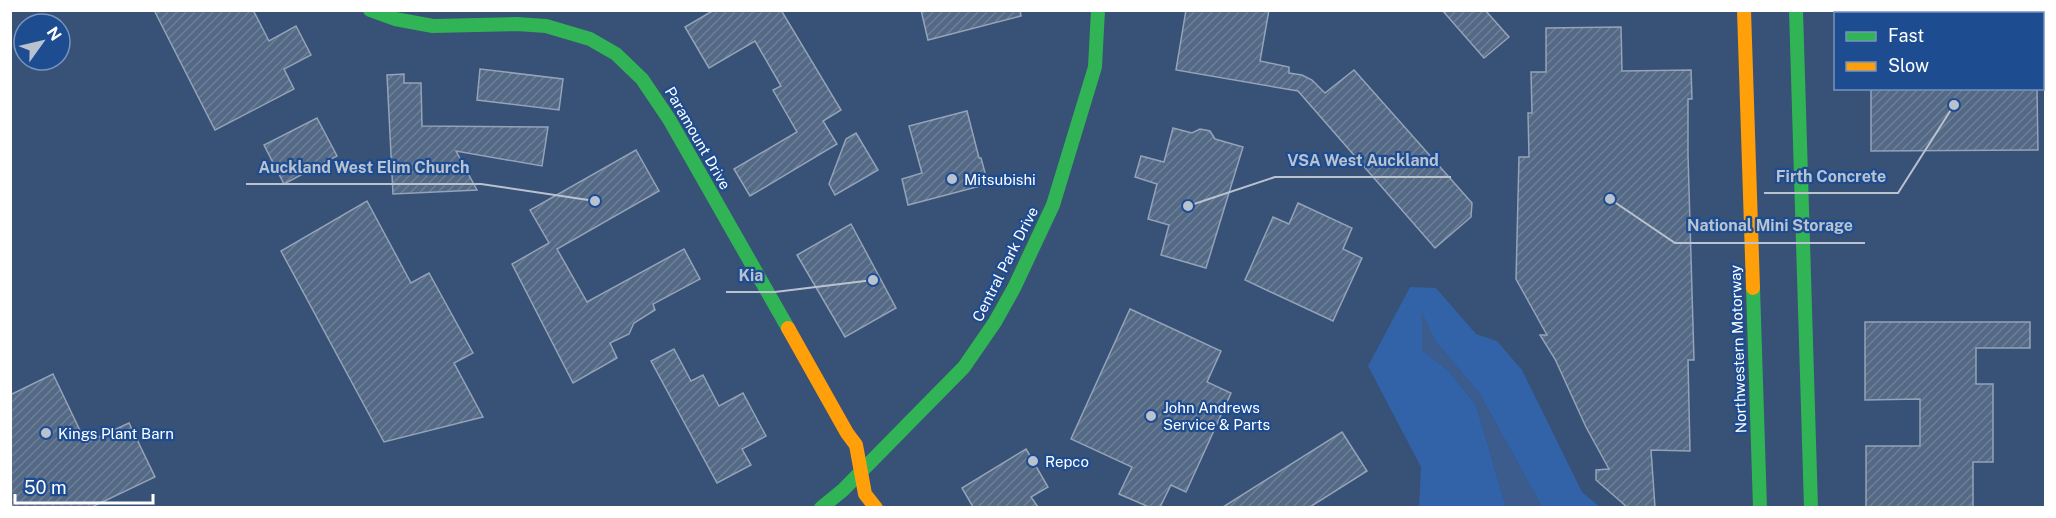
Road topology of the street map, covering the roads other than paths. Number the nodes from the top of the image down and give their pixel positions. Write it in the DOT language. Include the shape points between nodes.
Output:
graph roads {
  1 [pos="370,10"];
  2 [pos="1098,10"];
  3 [pos="1744,10"];
  4 [pos="1796,10"];
  5 [pos="861,470"];
  6 [pos="821,507"];
  7 [pos="876,507"];
  8 [pos="1760,507"];
  9 [pos="1811,507"];
  1 -- 5 [label="main road, Paramount Drive" via="432,27 534,24 557,28 582,35 618,56 636,72 669,119 856,445"];
  2 -- 5 [label="main road, Central Park Drive" via="1095,67 1086,98 1053,205 1014,288 964,367"];
  3 -- 8 [label="main road, Northwestern Motorway"];
  4 -- 9 [label="main road"];
  5 -- 6 [label="main road, Central Park Drive"];
  5 -- 7 [label="main road, Paramount Drive" via="865,494"];
}
